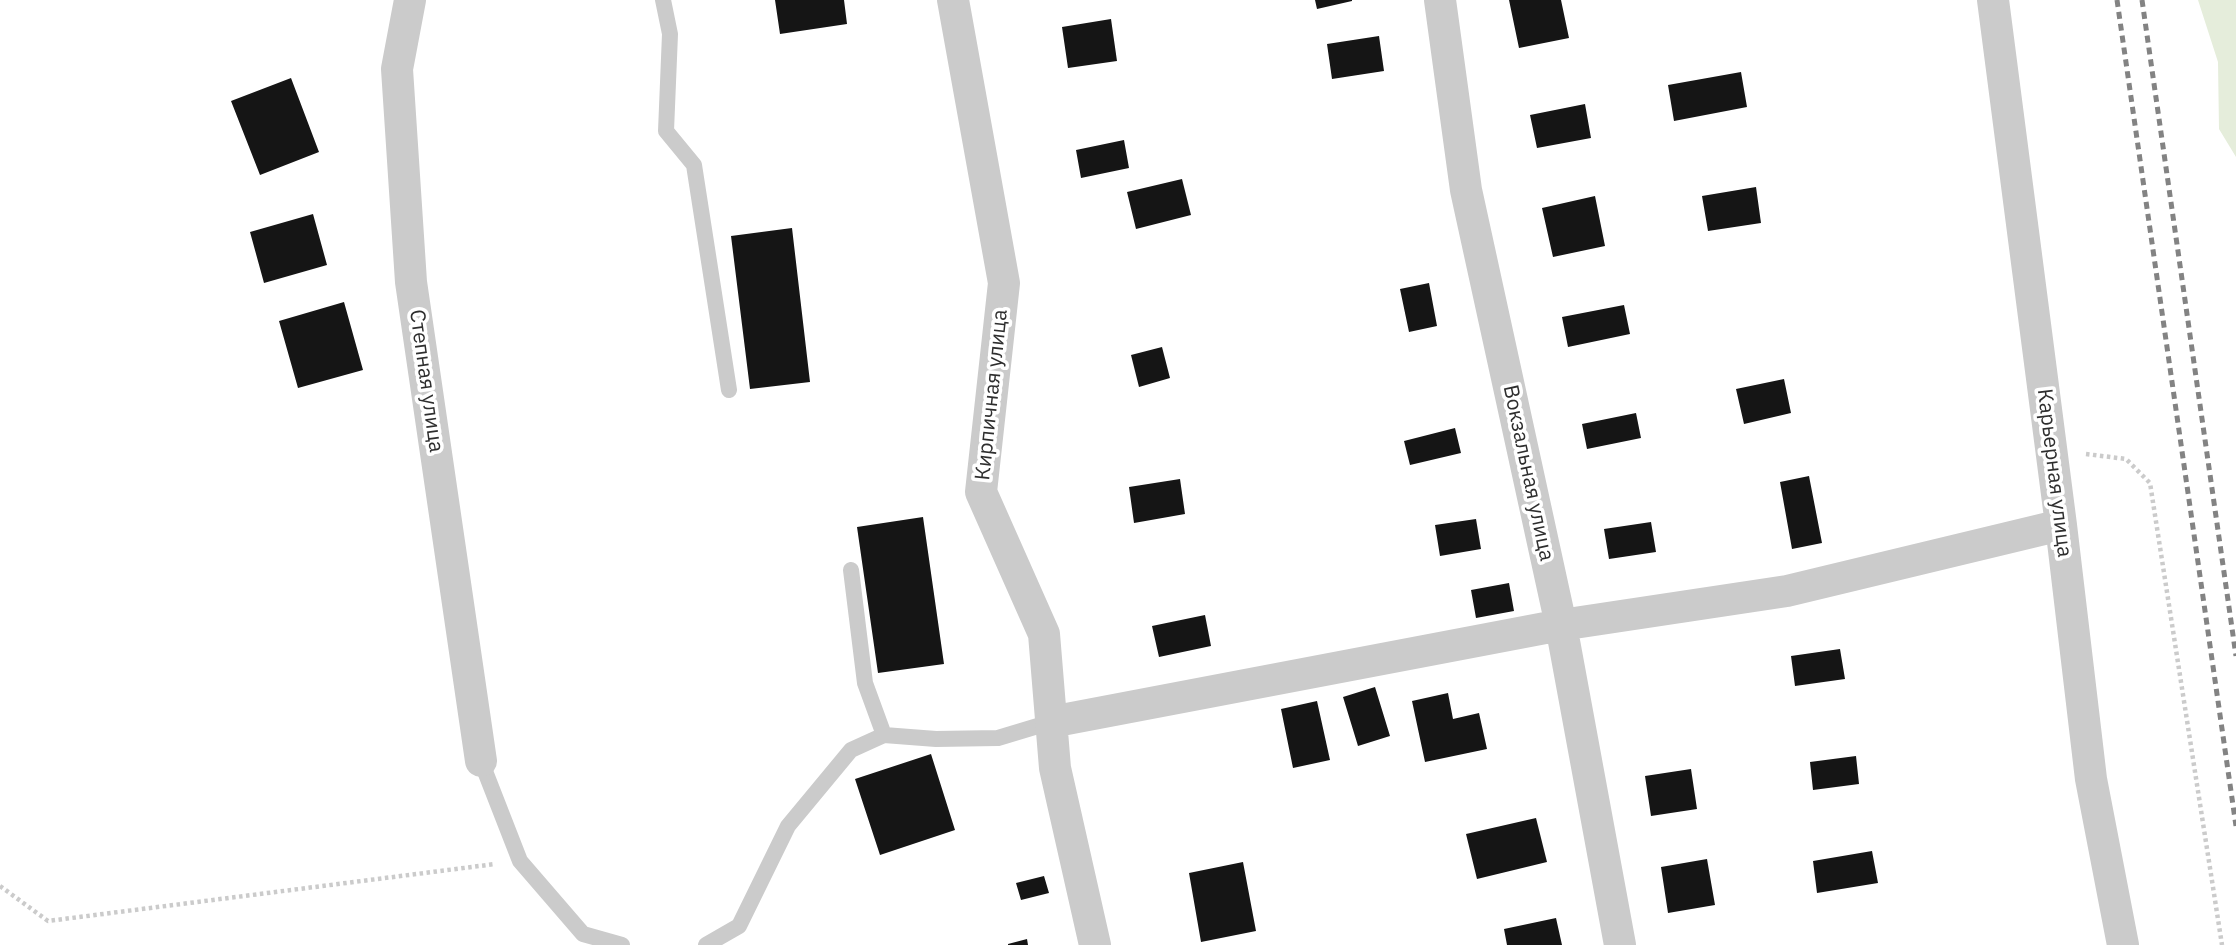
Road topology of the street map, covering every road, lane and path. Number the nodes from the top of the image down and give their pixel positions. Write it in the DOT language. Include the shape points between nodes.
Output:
graph roads {
  1 [pos="410,0"];
  2 [pos="663,0"];
  3 [pos="953,0"];
  4 [pos="1440,0"];
  5 [pos="1993,0"];
  6 [pos="729,390"];
  7 [pos="2051,449"];
  8 [pos="2061,525"];
  9 [pos="851,570"];
  10 [pos="1561,625"];
  11 [pos="1051,722"];
  12 [pos="884,735"];
  13 [pos="481,761"];
  14 [pos="520,861"];
  15 [pos="0,886"];
  16 [pos="622,945"];
  17 [pos="706,945"];
  18 [pos="1096,945"];
  19 [pos="1620,945"];
  20 [pos="2123,945"];
  21 [pos="2222,945"];
  1 -- 13 [label="street, Степная улица" via="397,69 411,282"];
  2 -- 6 [label="lane" via="670,34 666,131 694,165"];
  3 -- 11 [label="street, Кирпичная улица" via="1004,283 981,492 1044,634"];
  4 -- 10 [label="street, Вокзальная улица" via="1466,190"];
  5 -- 7 [label="street, Карьерная улица"];
  7 -- 8 [label="street, Карьерная улица"];
  7 -- 21 [label="path" via="2126,459 2150,483"];
  8 -- 10 [label="street" via="1787,591"];
  8 -- 20 [label="street, Карьерная улица" via="2091,779"];
  9 -- 12 [label="lane" via="865,683"];
  10 -- 11 [label="street"];
  10 -- 19 [label="street, Вокзальная улица"];
  11 -- 12 [label="lane" via="998,738"];
  11 -- 18 [label="street, Кирпичная улица" via="1055,768"];
  12 -- 17 [label="lane" via="851,750 788,826 739,926"];
  13 -- 14 [label="lane"];
  14 -- 15 [label="path" via="48,920"];
  14 -- 16 [label="lane" via="583,934"];
}
